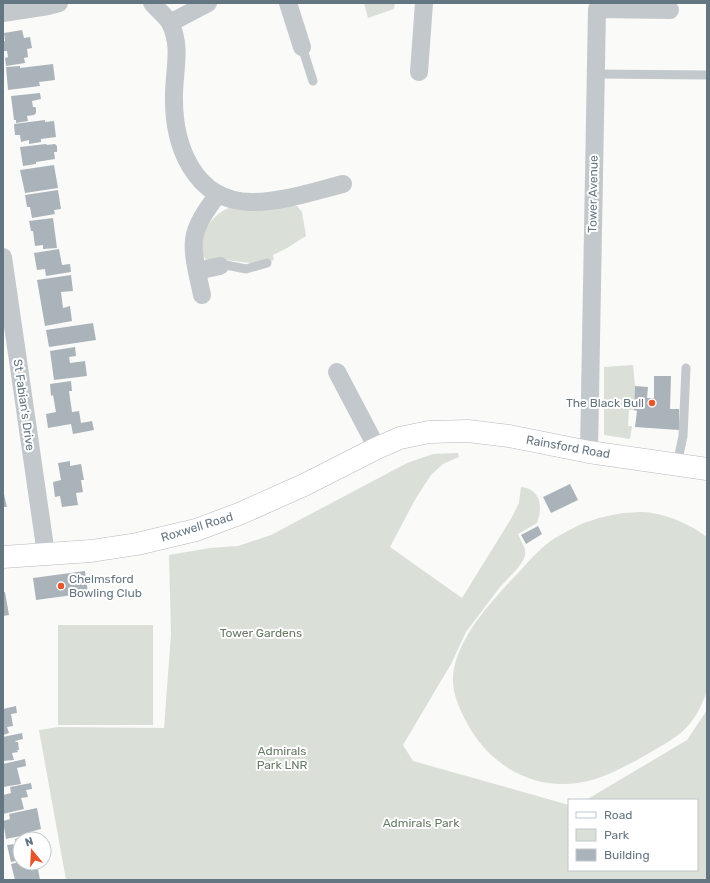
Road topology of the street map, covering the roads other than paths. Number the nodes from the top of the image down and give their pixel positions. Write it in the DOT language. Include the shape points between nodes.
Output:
graph roads {
  1 [pos="59,3"];
  2 [pos="152,3"];
  3 [pos="208,3"];
  4 [pos="288,3"];
  5 [pos="424,3"];
  6 [pos="670,10"];
  7 [pos="3,13"];
  8 [pos="170,23"];
  9 [pos="302,47"];
  10 [pos="419,72"];
  11 [pos="596,74"];
  12 [pos="707,75"];
  13 [pos="313,81"];
  14 [pos="343,184"];
  15 [pos="218,194"];
  16 [pos="3,257"];
  17 [pos="267,263"];
  18 [pos="220,266"];
  19 [pos="197,271"];
  20 [pos="202,295"];
  21 [pos="686,368"];
  22 [pos="338,384"];
  23 [pos="429,432"];
  24 [pos="377,448"];
  25 [pos="588,452"];
  26 [pos="677,464"];
  27 [pos="707,469"];
  28 [pos="46,554"];
  29 [pos="3,558"];
  1 -- 7 [label="street"];
  2 -- 8 [label="street"];
  3 -- 8 [label="street"];
  4 -- 9 [label="street"];
  5 -- 10 [label="street"];
  6 -- 11 [label="street, Tower Avenue" via="597,9"];
  8 -- 15 [label="street" via="177,47 174,108 181,148 191,170"];
  9 -- 13 [label="lane"];
  11 -- 12 [label="lane"];
  11 -- 25 [label="street, Tower Avenue"];
  14 -- 15 [label="street" via="278,200 252,203 240,202"];
  15 -- 19 [label="street" via="206,210 194,240"];
  16 -- 28 [label="street, St Fabian's Drive"];
  17 -- 18 [label="lane" via="246,269"];
  18 -- 19 [label="street"];
  19 -- 20 [label="street"];
  21 -- 26 [label="lane" via="683,436"];
  22 -- 24 [label="street"];
  23 -- 24 [label="main road, Roxwell Road" via="400,438"];
  23 -- 25 [label="main road, Rainsford Road" via="468,431"];
  24 -- 28 [label="main road, Roxwell Road" via="304,485 196,530 138,544"];
  25 -- 26 [label="main road, Rainsford Road"];
  26 -- 27 [label="main road, Rainsford Road"];
  28 -- 29 [label="main road, Roxwell Road"];
}
